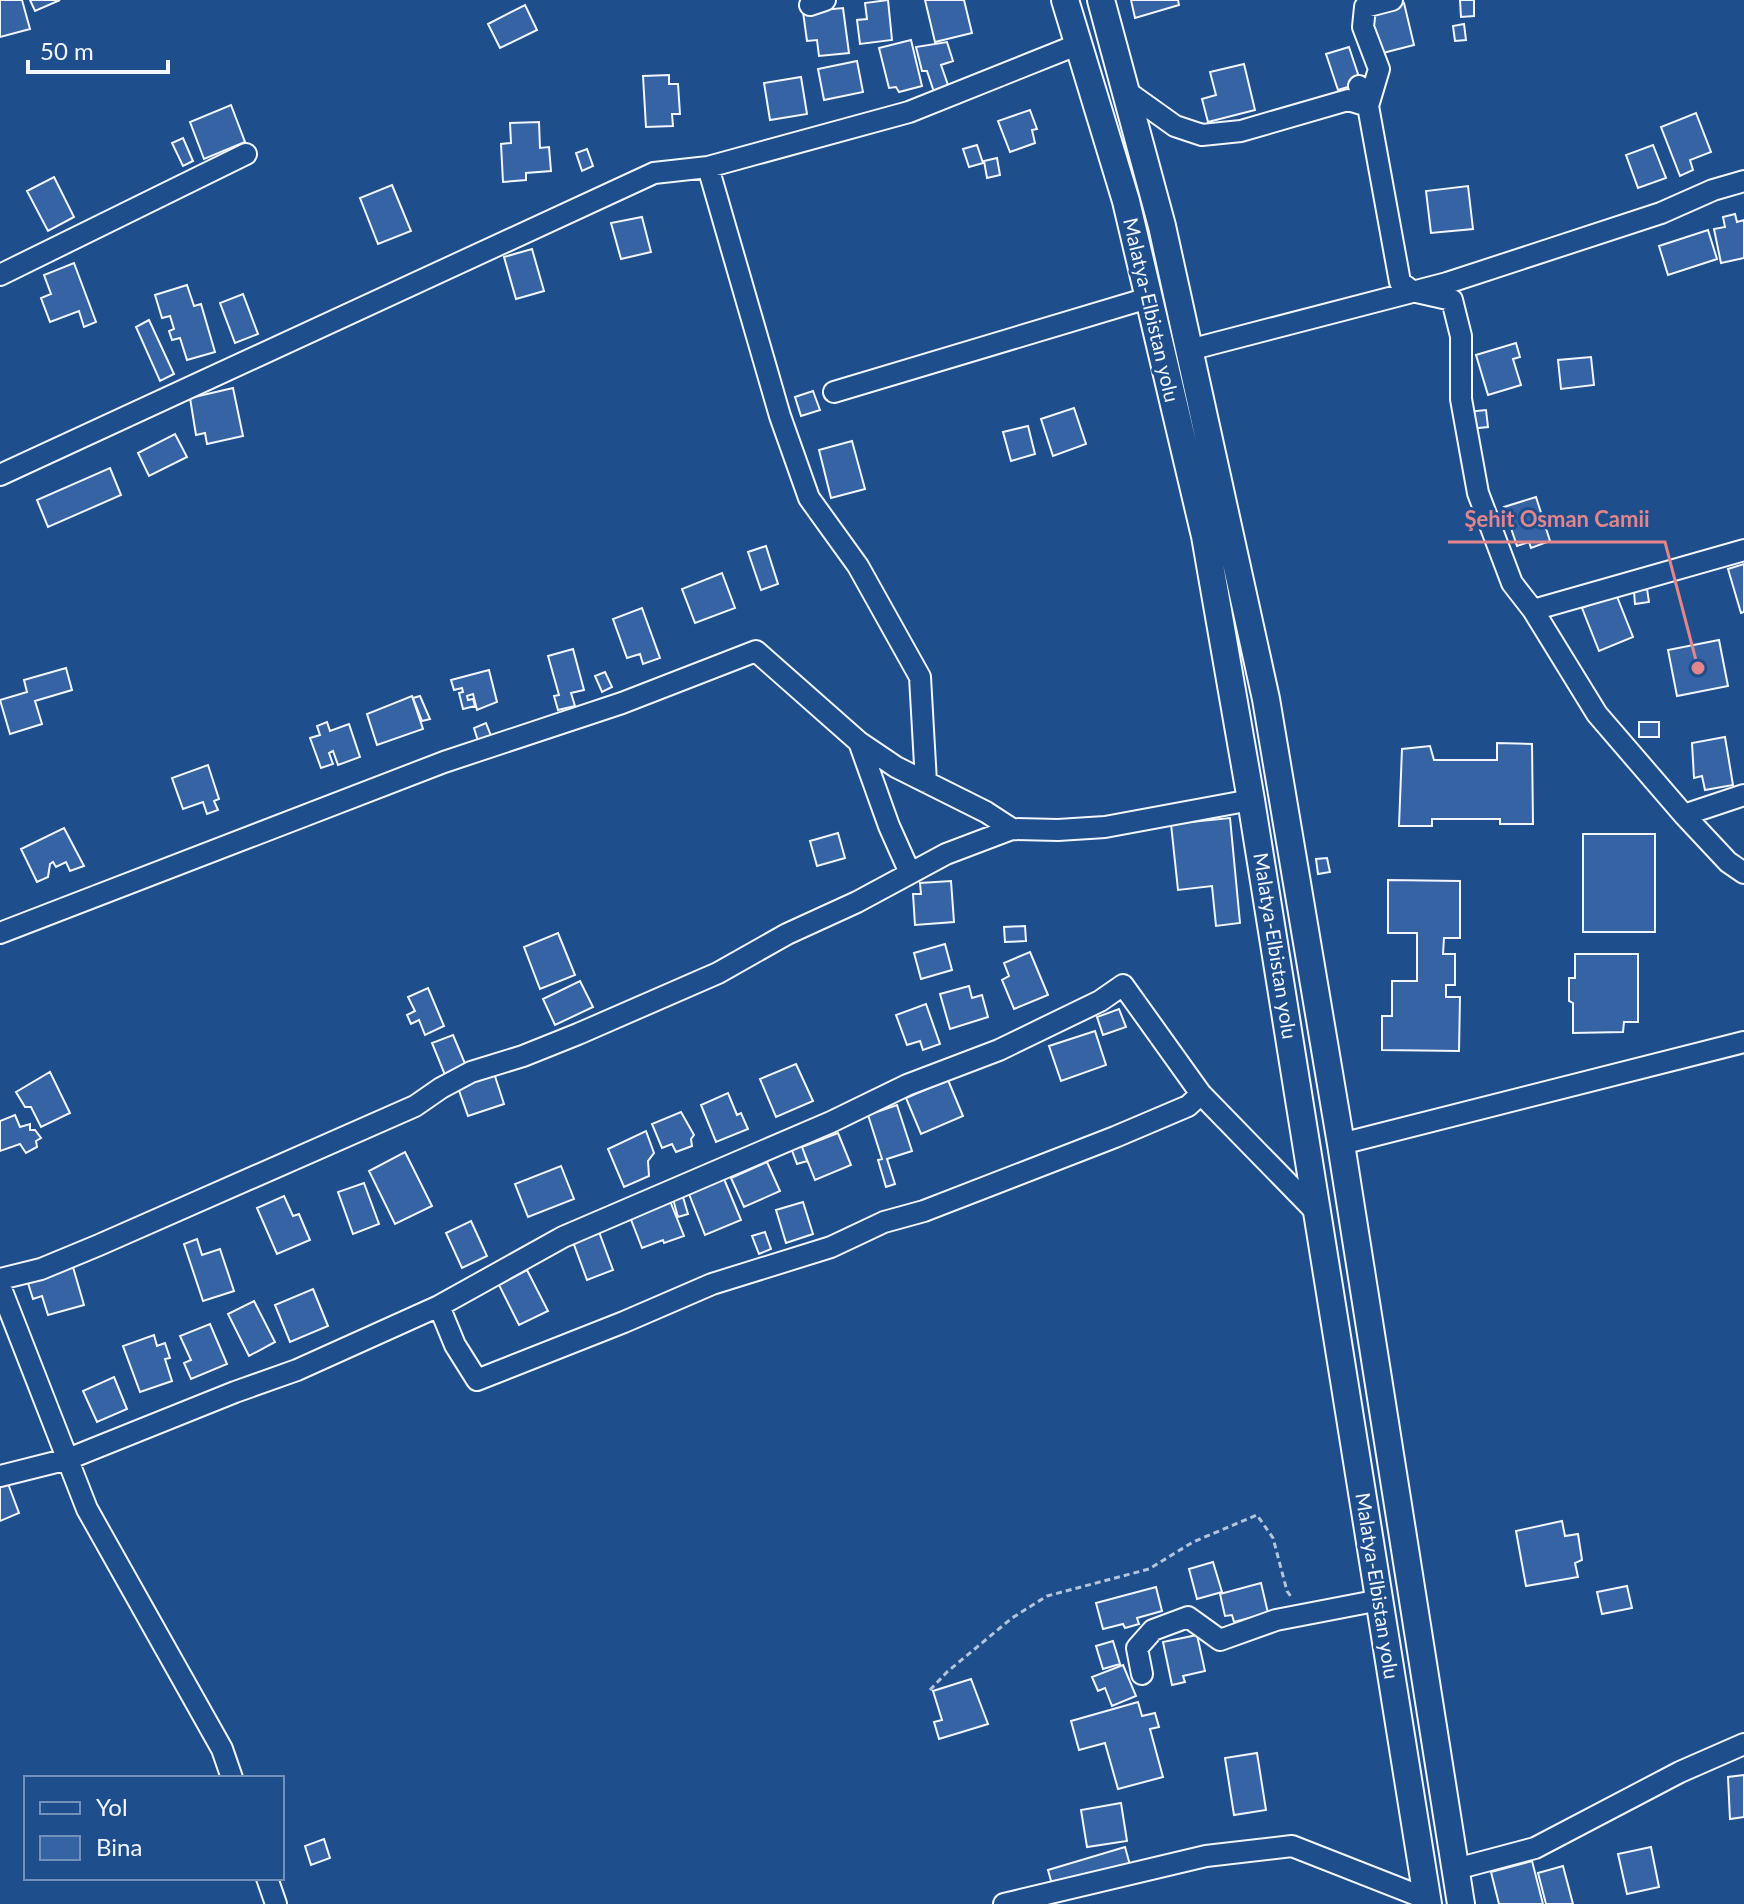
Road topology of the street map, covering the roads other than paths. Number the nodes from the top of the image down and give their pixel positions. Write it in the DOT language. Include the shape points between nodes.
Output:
graph roads {
  1 [pos="1065,0"];
  2 [pos="1101,0"];
  3 [pos="1392,0"];
  4 [pos="1079,44"];
  5 [pos="1359,86"];
  6 [pos="1126,91"];
  7 [pos="1368,106"];
  8 [pos="246,154"];
  9 [pos="708,167"];
  10 [pos="1744,181"];
  11 [pos="0,275"];
  12 [pos="1412,291"];
  13 [pos="1148,298"];
  14 [pos="1189,350"];
  15 [pos="834,392"];
  16 [pos="0,475"];
  17 [pos="1744,550"];
  18 [pos="1533,610"];
  19 [pos="859,742"];
  20 [pos="926,782"];
  21 [pos="1744,795"];
  22 [pos="1251,800"];
  23 [pos="1684,815"];
  24 [pos="1012,829"];
  25 [pos="910,873"];
  26 [pos="1744,873"];
  27 [pos="0,933"];
  28 [pos="1744,1042"];
  29 [pos="1201,1094"];
  30 [pos="1341,1144"];
  31 [pos="1318,1214"];
  32 [pos="0,1279"];
  33 [pos="0,1286"];
  34 [pos="439,1306"];
  35 [pos="68,1459"];
  36 [pos="0,1476"];
  37 [pos="1380,1600"];
  38 [pos="1142,1674"];
  39 [pos="1744,1744"];
  40 [pos="231,1776"];
  41 [pos="1456,1869"];
  42 [pos="268,1880"];
  43 [pos="1428,1902"];
  44 [pos="276,1904"];
  45 [pos="1004,1904"];
  46 [pos="1461,1904"];
  1 -- 4 [label="main road, Malatya-Elbistan yolu"];
  2 -- 6 [label="main road, Malatya-Elbistan yolu"];
  3 -- 7 [label="street" via="1365,7 1363,27 1379,69"];
  4 -- 9 [label="street" via="909,112"];
  4 -- 13 [label="main road, Malatya-Elbistan yolu" via="1126,201"];
  5 -- 7 [label="street"];
  6 -- 7 [label="street" via="1175,126 1202,135 1241,131 1348,100"];
  6 -- 14 [label="main road, Malatya-Elbistan yolu"];
  7 -- 12 [label="street" via="1400,282"];
  8 -- 11 [label="street"];
  9 -- 16 [label="street" via="654,173"];
  9 -- 20 [label="street" via="809,498 858,566 920,677"];
  10 -- 12 [label="street" via="1493,269"];
  12 -- 14 [label="street"];
  12 -- 18 [label="street" via="1452,300 1461,336 1461,399 1478,493 1512,583"];
  13 -- 15 [label="street"];
  13 -- 22 [label="main road, Malatya-Elbistan yolu" via="1205,536"];
  14 -- 30 [label="main road, Malatya-Elbistan yolu" via="1266,699"];
  17 -- 18 [label="street"];
  18 -- 23 [label="street" via="1597,714"];
  19 -- 20 [label="street"];
  19 -- 25 [label="street"];
  19 -- 27 [label="street" via="756,651 622,703 444,762"];
  20 -- 24 [label="street"];
  21 -- 23 [label="street"];
  22 -- 24 [label="street" via="1105,827"];
  22 -- 31 [label="main road, Malatya-Elbistan yolu"];
  23 -- 26 [label="street"];
  24 -- 25 [label="street"];
  25 -- 32 [label="street" via="651,1003 471,1072 415,1106 99,1245"];
  28 -- 30 [label="street"];
  29 -- 31 [label="street"];
  29 -- 34 [label="street" via="1188,1106 1115,1137 884,1222 831,1247 712,1284 477,1380"];
  29 -- 34 [label="street" via="1123,985 999,1050 907,1085 563,1237"];
  30 -- 41 [label="main road, Malatya-Elbistan yolu"];
  31 -- 37 [label="main road, Malatya-Elbistan yolu"];
  33 -- 35 [label="street"];
  34 -- 35 [label="street" via="297,1370"];
  35 -- 36 [label="street"];
  35 -- 40 [label="street" via="87,1509 222,1749"];
  37 -- 38 [label="street" via="1276,1620 1220,1640 1188,1617 1153,1630 1137,1648"];
  37 -- 43 [label="main road, Malatya-Elbistan yolu"];
  39 -- 41 [label="street" via="1535,1848"];
  41 -- 46 [label="main road, Malatya-Elbistan yolu"];
  42 -- 44 [label="street"];
  43 -- 45 [label="street" via="1292,1846 1206,1856"];
}
